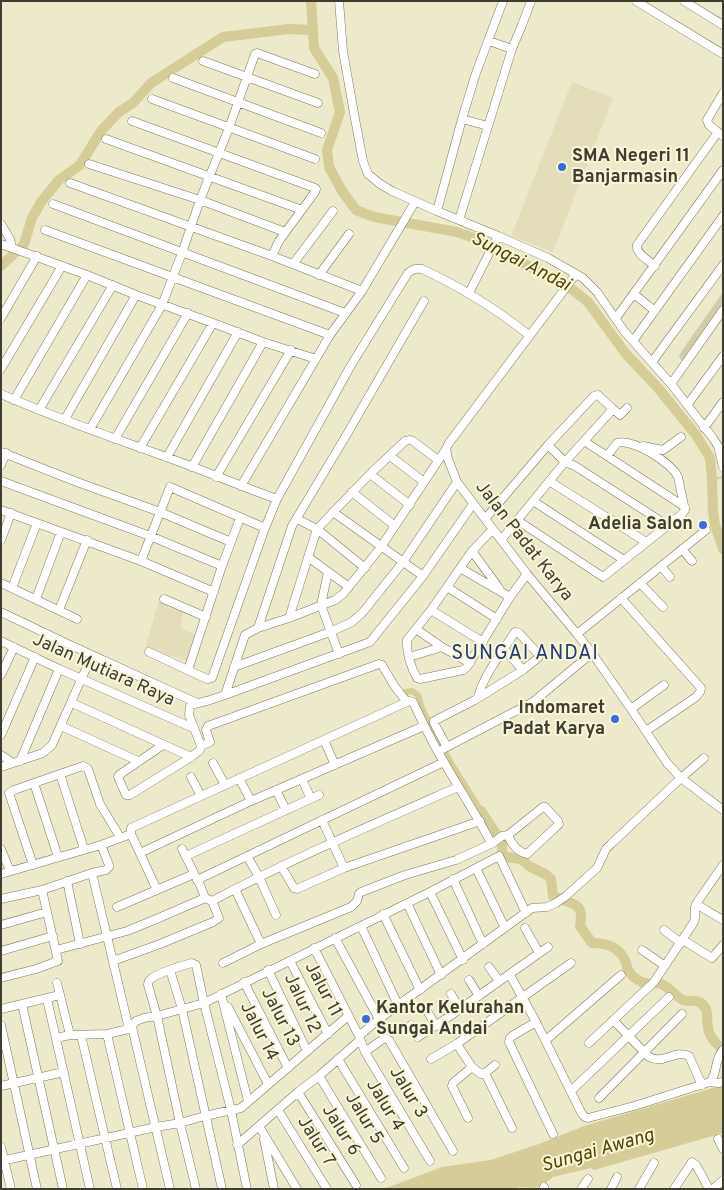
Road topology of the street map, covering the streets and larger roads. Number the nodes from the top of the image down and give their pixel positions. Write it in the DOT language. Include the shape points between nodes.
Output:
graph roads {
  1 [pos="339,1"];
  2 [pos="503,1"];
  3 [pos="531,1"];
  4 [pos="684,1"];
  5 [pos="642,3"];
  6 [pos="723,25"];
  7 [pos="489,41"];
  8 [pos="512,49"];
  9 [pos="723,54"];
  10 [pos="203,62"];
  11 [pos="316,74"];
  12 [pos="247,77"];
  13 [pos="173,78"];
  14 [pos="722,98"];
  15 [pos="152,99"];
  16 [pos="238,103"];
  17 [pos="318,103"];
  18 [pos="462,119"];
  19 [pos="132,121"];
  20 [pos="488,126"];
  21 [pos="229,128"];
  22 [pos="322,133"];
  23 [pos="720,134"];
  24 [pos="106,139"];
  25 [pos="220,152"];
  26 [pos="315,159"];
  27 [pos="89,164"];
  28 [pos="723,170"];
  29 [pos="209,176"];
  30 [pos="70,183"];
  31 [pos="200,200"];
  32 [pos="415,202"];
  33 [pos="53,204"];
  34 [pos="302,210"];
  35 [pos="333,211"];
  36 [pos="437,211"];
  37 [pos="723,216"];
  38 [pos="459,220"];
  39 [pos="1,224"];
  40 [pos="191,226"];
  41 [pos="45,230"];
  42 [pos="285,232"];
  43 [pos="349,234"];
  44 [pos="497,239"];
  45 [pos="1,244"];
  46 [pos="15,249"];
  47 [pos="182,253"];
  48 [pos="34,255"];
  49 [pos="272,256"];
  50 [pos="293,264"];
  51 [pos="723,264"];
  52 [pos="62,266"];
  53 [pos="655,266"];
  54 [pos="319,274"];
  55 [pos="87,275"];
  56 [pos="574,276"];
  57 [pos="173,278"];
  58 [pos="113,285"];
  59 [pos="362,291"];
  60 [pos="468,293"];
  61 [pos="634,294"];
  62 [pos="136,295"];
  63 [pos="424,301"];
  64 [pos="162,305"];
  65 [pos="723,310"];
  66 [pos="655,311"];
  67 [pos="345,313"];
  68 [pos="188,314"];
  69 [pos="1,318"];
  70 [pos="616,318"];
  71 [pos="213,323"];
  72 [pos="238,332"];
  73 [pos="330,335"];
  74 [pos="529,335"];
  75 [pos="633,341"];
  76 [pos="263,342"];
  77 [pos="290,350"];
  78 [pos="723,356"];
  79 [pos="316,359"];
  80 [pos="652,362"];
  81 [pos="1,369"];
  82 [pos="671,384"];
  83 [pos="1,394"];
  84 [pos="14,400"];
  85 [pos="723,402"];
  86 [pos="688,404"];
  87 [pos="627,408"];
  88 [pos="613,409"];
  89 [pos="39,410"];
  90 [pos="64,419"];
  91 [pos="704,428"];
  92 [pos="90,429"];
  93 [pos="681,437"];
  94 [pos="115,439"];
  95 [pos="584,441"];
  96 [pos="548,445"];
  97 [pos="638,446"];
  98 [pos="721,446"];
  99 [pos="140,448"];
  100 [pos="446,449"];
  101 [pos="3,453"];
  102 [pos="390,456"];
  103 [pos="607,456"];
  104 [pos="167,457"];
  105 [pos="438,460"];
  106 [pos="565,462"];
  107 [pos="1,465"];
  108 [pos="192,467"];
  109 [pos="723,467"];
  110 [pos="370,474"];
  111 [pos="216,476"];
  112 [pos="1,481"];
  113 [pos="549,481"];
  114 [pos="424,482"];
  115 [pos="457,482"];
  116 [pos="241,486"];
  117 [pos="352,492"];
  118 [pos="277,499"];
  119 [pos="533,501"];
  120 [pos="473,504"];
  121 [pos="410,505"];
  122 [pos="684,507"];
  123 [pos="1,510"];
  124 [pos="160,512"];
  125 [pos="333,512"];
  126 [pos="11,513"];
  127 [pos="240,518"];
  128 [pos="297,519"];
  129 [pos="485,519"];
  130 [pos="517,520"];
  131 [pos="37,523"];
  132 [pos="666,525"];
  133 [pos="396,526"];
  134 [pos="265,528"];
  135 [pos="317,529"];
  136 [pos="493,529"];
  137 [pos="706,530"];
  138 [pos="61,532"];
  139 [pos="150,536"];
  140 [pos="1,540"];
  141 [pos="87,540"];
  142 [pos="501,540"];
  143 [pos="230,542"];
  144 [pos="646,542"];
  145 [pos="381,547"];
  146 [pos="682,549"];
  147 [pos="472,551"];
  148 [pos="308,557"];
  149 [pos="624,560"];
  150 [pos="141,561"];
  151 [pos="692,561"];
  152 [pos="403,562"];
  153 [pos="222,566"];
  154 [pos="661,566"];
  155 [pos="365,568"];
  156 [pos="460,568"];
  157 [pos="328,572"];
  158 [pos="528,574"];
  159 [pos="423,576"];
  160 [pos="670,577"];
  161 [pos="1,583"];
  162 [pos="640,583"];
  163 [pos="349,587"];
  164 [pos="447,587"];
  165 [pos="12,588"];
  166 [pos="214,592"];
  167 [pos="501,592"];
  168 [pos="510,597"];
  169 [pos="621,598"];
  170 [pos="36,599"];
  171 [pos="164,599"];
  172 [pos="321,605"];
  173 [pos="663,607"];
  174 [pos="59,610"];
  175 [pos="431,610"];
  176 [pos="1,612"];
  177 [pos="206,617"];
  178 [pos="289,618"];
  179 [pos="78,619"];
  180 [pos="497,619"];
  181 [pos="258,628"];
  182 [pos="230,629"];
  183 [pos="416,629"];
  184 [pos="330,632"];
  185 [pos="577,634"];
  186 [pos="244,635"];
  187 [pos="1,641"];
  188 [pos="483,642"];
  189 [pos="14,647"];
  190 [pos="442,647"];
  191 [pos="504,649"];
  192 [pos="149,652"];
  193 [pos="592,653"];
  194 [pos="339,654"];
  195 [pos="92,655"];
  196 [pos="35,657"];
  197 [pos="409,657"];
  198 [pos="470,663"];
  199 [pos="234,667"];
  200 [pos="59,668"];
  201 [pos="188,670"];
  202 [pos="523,670"];
  203 [pos="1,675"];
  204 [pos="82,679"];
  205 [pos="664,685"];
  206 [pos="225,694"];
  207 [pos="478,698"];
  208 [pos="407,702"];
  209 [pos="72,703"];
  210 [pos="197,703"];
  211 [pos="632,709"];
  212 [pos="61,726"];
  213 [pos="424,726"];
  214 [pos="193,728"];
  215 [pos="646,731"];
  216 [pos="1,735"];
  217 [pos="324,740"];
  218 [pos="163,745"];
  219 [pos="201,746"];
  220 [pos="443,749"];
  221 [pos="1,755"];
  222 [pos="190,757"];
  223 [pos="704,758"];
  224 [pos="138,761"];
  225 [pos="16,762"];
  226 [pos="214,762"];
  227 [pos="444,762"];
  228 [pos="335,765"];
  229 [pos="1,767"];
  230 [pos="60,774"];
  231 [pos="191,777"];
  232 [pos="239,778"];
  233 [pos="681,778"];
  234 [pos="302,779"];
  235 [pos="34,783"];
  236 [pos="225,785"];
  237 [pos="458,787"];
  238 [pos="276,790"];
  239 [pos="201,796"];
  240 [pos="250,801"];
  241 [pos="286,810"];
  242 [pos="723,810"];
  243 [pos="322,820"];
  244 [pos="480,821"];
  245 [pos="131,834"];
  246 [pos="120,837"];
  247 [pos="499,839"];
  248 [pos="333,842"];
  249 [pos="101,845"];
  250 [pos="1,849"];
  251 [pos="84,849"];
  252 [pos="140,853"];
  253 [pos="247,856"];
  254 [pos="58,857"];
  255 [pos="33,865"];
  256 [pos="723,865"];
  257 [pos="281,866"];
  258 [pos="344,868"];
  259 [pos="476,868"];
  260 [pos="10,871"];
  261 [pos="92,873"];
  262 [pos="1,874"];
  263 [pos="196,877"];
  264 [pos="259,877"];
  265 [pos="453,879"];
  266 [pos="67,881"];
  267 [pos="235,889"];
  268 [pos="42,890"];
  269 [pos="156,890"];
  270 [pos="430,892"];
  271 [pos="1,899"];
  272 [pos="208,899"];
  273 [pos="407,903"];
  274 [pos="696,904"];
  275 [pos="117,907"];
  276 [pos="47,912"];
  277 [pos="526,912"];
  278 [pos="384,914"];
  279 [pos="276,915"];
  280 [pos="723,920"];
  281 [pos="1,925"];
  282 [pos="361,926"];
  283 [pos="505,928"];
  284 [pos="525,928"];
  285 [pos="664,930"];
  286 [pos="52,936"];
  287 [pos="106,937"];
  288 [pos="335,938"];
  289 [pos="682,941"];
  290 [pos="80,944"];
  291 [pos="261,944"];
  292 [pos="483,944"];
  293 [pos="723,945"];
  294 [pos="314,948"];
  295 [pos="548,948"];
  296 [pos="56,950"];
  297 [pos="642,950"];
  298 [pos="1,951"];
  299 [pos="539,953"];
  300 [pos="463,960"];
  301 [pos="113,961"];
  302 [pos="290,961"];
  303 [pos="223,963"];
  304 [pos="572,963"];
  305 [pos="665,966"];
  306 [pos="489,967"];
  307 [pos="170,970"];
  308 [pos="268,970"];
  309 [pos="441,975"];
  310 [pos="510,975"];
  311 [pos="621,975"];
  312 [pos="1,978"];
  313 [pos="469,980"];
  314 [pos="499,981"];
  315 [pos="244,982"];
  316 [pos="57,983"];
  317 [pos="420,990"];
  318 [pos="221,994"];
  319 [pos="451,994"];
  320 [pos="60,996"];
  321 [pos="479,996"];
  322 [pos="669,997"];
  323 [pos="523,998"];
  324 [pos="47,999"];
  325 [pos="204,1003"];
  326 [pos="22,1004"];
  327 [pos="398,1005"];
  328 [pos="1,1009"];
  329 [pos="182,1009"];
  330 [pos="460,1009"];
  331 [pos="427,1011"];
  332 [pos="682,1014"];
  333 [pos="157,1016"];
  334 [pos="348,1016"];
  335 [pos="379,1019"];
  336 [pos="613,1020"];
  337 [pos="536,1022"];
  338 [pos="1,1025"];
  339 [pos="411,1025"];
  340 [pos="436,1026"];
  341 [pos="130,1028"];
  342 [pos="107,1034"];
  343 [pos="328,1034"];
  344 [pos="70,1035"];
  345 [pos="81,1035"];
  346 [pos="629,1036"];
  347 [pos="56,1038"];
  348 [pos="359,1038"];
  349 [pos="546,1040"];
  350 [pos="458,1043"];
  351 [pos="588,1043"];
  352 [pos="307,1051"];
  353 [pos="365,1052"];
  354 [pos="644,1052"];
  355 [pos="721,1052"];
  356 [pos="338,1059"];
  357 [pos="431,1059"];
  358 [pos="495,1065"];
  359 [pos="472,1067"];
  360 [pos="288,1068"];
  361 [pos="64,1072"];
  362 [pos="485,1073"];
  363 [pos="319,1076"];
  364 [pos="39,1078"];
  365 [pos="13,1082"];
  366 [pos="723,1082"];
  367 [pos="706,1083"];
  368 [pos="268,1084"];
  369 [pos="1,1086"];
  370 [pos="571,1091"];
  371 [pos="298,1092"];
  372 [pos="599,1098"];
  373 [pos="248,1101"];
  374 [pos="231,1110"];
  375 [pos="278,1110"];
  376 [pos="205,1116"];
  377 [pos="468,1118"];
  378 [pos="180,1123"];
  379 [pos="156,1127"];
  380 [pos="512,1128"];
  381 [pos="261,1129"];
  382 [pos="130,1133"];
  383 [pos="553,1134"];
  384 [pos="105,1138"];
  385 [pos="718,1139"];
  386 [pos="80,1144"];
  387 [pos="237,1145"];
  388 [pos="1,1147"];
  389 [pos="723,1149"];
  390 [pos="55,1150"];
  391 [pos="453,1150"];
  392 [pos="30,1156"];
  393 [pos="3,1161"];
  394 [pos="430,1161"];
  395 [pos="654,1163"];
  396 [pos="404,1168"];
  397 [pos="617,1177"];
  398 [pos="381,1178"];
  399 [pos="588,1179"];
  400 [pos="723,1180"];
  401 [pos="356,1186"];
  402 [pos="11,1189"];
  403 [pos="37,1189"];
  404 [pos="63,1189"];
  405 [pos="90,1189"];
  406 [pos="117,1189"];
  407 [pos="143,1189"];
  408 [pos="170,1189"];
  409 [pos="196,1189"];
  410 [pos="222,1189"];
  411 [pos="247,1189"];
  412 [pos="274,1189"];
  413 [pos="297,1189"];
  414 [pos="328,1189"];
  415 [pos="581,1189"];
  416 [pos="610,1189"];
  417 [pos="639,1189"];
  418 [pos="674,1189"];
  419 [pos="709,1189"];
  420 [pos="713,1189"];
  1 -- 32 [label="street" via="343,51 365,168 372,179"];
  2 -- 7 [label="street"];
  3 -- 8 [label="street"];
  4 -- 6 [label="street"];
  5 -- 9 [label="street"];
  7 -- 8 [label="street"];
  7 -- 18 [label="street"];
  8 -- 20 [label="street"];
  10 -- 12 [label="street"];
  11 -- 12 [label="street" via="256,53"];
  12 -- 16 [label="street"];
  12 -- 17 [label="street"];
  13 -- 16 [label="street"];
  14 -- 23 [label="street" via="707,120"];
  15 -- 21 [label="street"];
  16 -- 21 [label="street"];
  16 -- 22 [label="street"];
  18 -- 20 [label="street"];
  18 -- 36 [label="street"];
  19 -- 25 [label="street"];
  20 -- 38 [label="street"];
  21 -- 25 [label="street"];
  21 -- 26 [label="street"];
  23 -- 53 [label="street" via="637,245 639,253"];
  24 -- 29 [label="street"];
  25 -- 29 [label="street"];
  25 -- 34 [label="street" via="316,188"];
  27 -- 31 [label="street"];
  28 -- 53 [label="street"];
  29 -- 31 [label="street"];
  29 -- 34 [label="street"];
  30 -- 40 [label="street"];
  31 -- 40 [label="street"];
  31 -- 42 [label="street"];
  32 -- 36 [label="street"];
  32 -- 59 [label="street"];
  33 -- 47 [label="street"];
  34 -- 42 [label="street"];
  35 -- 50 [label="street"];
  36 -- 38 [label="street"];
  37 -- 66 [label="street"];
  38 -- 44 [label="street"];
  39 -- 46 [label="street"];
  40 -- 47 [label="street"];
  40 -- 49 [label="street"];
  41 -- 57 [label="street"];
  42 -- 49 [label="street"];
  43 -- 54 [label="street"];
  44 -- 56 [label="street" via="548,258"];
  44 -- 60 [label="street"];
  45 -- 46 [label="street"];
  46 -- 48 [label="street"];
  47 -- 57 [label="street"];
  47 -- 67 [label="street"];
  48 -- 52 [label="street"];
  48 -- 69 [label="street"];
  49 -- 50 [label="street"];
  50 -- 54 [label="street"];
  51 -- 80 [label="street"];
  52 -- 55 [label="street"];
  52 -- 81 [label="street"];
  53 -- 61 [label="street"];
  54 -- 59 [label="street"];
  55 -- 58 [label="street"];
  55 -- 84 [label="street"];
  56 -- 70 [label="street" via="589,283"];
  56 -- 74 [label="street"];
  57 -- 64 [label="street"];
  57 -- 73 [label="street"];
  58 -- 62 [label="street"];
  58 -- 89 [label="street"];
  59 -- 67 [label="street"];
  60 -- 74 [label="street"];
  60 -- 118 [label="street" via="422,269 408,273 350,367"];
  61 -- 66 [label="street"];
  61 -- 70 [label="street"];
  62 -- 64 [label="street"];
  62 -- 90 [label="street"];
  63 -- 128 [label="street"];
  64 -- 68 [label="street"];
  64 -- 92 [label="street"];
  65 -- 82 [label="street"];
  66 -- 75 [label="street"];
  67 -- 73 [label="street"];
  68 -- 71 [label="street"];
  68 -- 94 [label="street"];
  70 -- 75 [label="street"];
  71 -- 72 [label="street"];
  71 -- 99 [label="street"];
  72 -- 76 [label="street"];
  72 -- 104 [label="street"];
  73 -- 79 [label="street"];
  74 -- 100 [label="street"];
  75 -- 80 [label="street"];
  76 -- 77 [label="street"];
  76 -- 108 [label="street"];
  77 -- 79 [label="street"];
  77 -- 111 [label="street"];
  78 -- 86 [label="street"];
  79 -- 116 [label="street"];
  80 -- 82 [label="street"];
  82 -- 86 [label="street"];
  83 -- 84 [label="street"];
  84 -- 89 [label="street"];
  85 -- 91 [label="street"];
  86 -- 91 [label="street"];
  87 -- 88 [label="street" via="620,415"];
  88 -- 95 [label="street"];
  88 -- 96 [label="street" via="596,394"];
  89 -- 90 [label="street"];
  90 -- 92 [label="street"];
  91 -- 98 [label="street"];
  92 -- 94 [label="street"];
  93 -- 97 [label="street" via="663,450"];
  94 -- 99 [label="street"];
  95 -- 103 [label="street"];
  95 -- 106 [label="street"];
  96 -- 106 [label="street"];
  96 -- 129 [label="street"];
  97 -- 103 [label="street" via="619,442"];
  97 -- 122 [label="street" via="674,470"];
  98 -- 109 [label="street"];
  99 -- 104 [label="street"];
  100 -- 105 [label="street"];
  100 -- 115 [label="street, Jalan Padat Karya"];
  101 -- 107 [label="street"];
  101 -- 124 [label="street"];
  102 -- 105 [label="street" via="410,440"];
  102 -- 110 [label="street"];
  102 -- 114 [label="street"];
  103 -- 122 [label="street"];
  104 -- 108 [label="street"];
  105 -- 114 [label="street"];
  106 -- 113 [label="street"];
  106 -- 132 [label="street"];
  108 -- 111 [label="street"];
  110 -- 117 [label="street"];
  110 -- 121 [label="street"];
  111 -- 116 [label="street"];
  112 -- 139 [label="street"];
  113 -- 119 [label="street"];
  113 -- 144 [label="street"];
  114 -- 121 [label="street"];
  115 -- 120 [label="street, Jalan Padat Karya"];
  115 -- 152 [label="street"];
  116 -- 118 [label="street"];
  117 -- 125 [label="street"];
  117 -- 133 [label="street"];
  118 -- 134 [label="street"];
  119 -- 130 [label="street"];
  119 -- 149 [label="street"];
  120 -- 129 [label="street, Jalan Padat Karya"];
  120 -- 159 [label="street"];
  121 -- 133 [label="street"];
  122 -- 132 [label="street" via="684,512"];
  123 -- 126 [label="street"];
  124 -- 127 [label="street" via="170,487"];
  124 -- 139 [label="street"];
  124 -- 143 [label="street"];
  125 -- 135 [label="street"];
  125 -- 145 [label="street"];
  126 -- 131 [label="street"];
  126 -- 140 [label="street"];
  127 -- 134 [label="street"];
  127 -- 143 [label="street"];
  128 -- 135 [label="street"];
  128 -- 181 [label="street" via="290,530"];
  129 -- 136 [label="street, Jalan Padat Karya"];
  130 -- 142 [label="street"];
  130 -- 149 [label="street" via="603,577"];
  131 -- 138 [label="street"];
  131 -- 165 [label="street"];
  132 -- 144 [label="street"];
  133 -- 145 [label="street"];
  134 -- 182 [label="street"];
  135 -- 148 [label="street"];
  135 -- 155 [label="street"];
  136 -- 142 [label="street, Jalan Padat Karya"];
  136 -- 147 [label="street"];
  137 -- 146 [label="street"];
  138 -- 141 [label="street"];
  138 -- 170 [label="street"];
  139 -- 150 [label="street"];
  139 -- 153 [label="street"];
  141 -- 150 [label="street"];
  141 -- 174 [label="street"];
  142 -- 158 [label="street, Jalan Padat Karya"];
  143 -- 153 [label="street"];
  144 -- 149 [label="street"];
  145 -- 152 [label="street"];
  145 -- 155 [label="street"];
  146 -- 151 [label="street"];
  146 -- 154 [label="street"];
  147 -- 156 [label="street"];
  147 -- 167 [label="street"];
  148 -- 157 [label="street"];
  148 -- 178 [label="street"];
  150 -- 166 [label="street"];
  152 -- 159 [label="street"];
  152 -- 184 [label="street" via="358,617"];
  153 -- 166 [label="street"];
  154 -- 160 [label="street"];
  154 -- 162 [label="street"];
  155 -- 163 [label="street"];
  156 -- 164 [label="street"];
  156 -- 167 [label="street"];
  157 -- 163 [label="street"];
  157 -- 172 [label="street"];
  158 -- 168 [label="street"];
  158 -- 185 [label="street, Jalan Padat Karya"];
  159 -- 194 [label="street" via="373,640"];
  161 -- 165 [label="street"];
  162 -- 169 [label="street"];
  162 -- 173 [label="street"];
  163 -- 172 [label="street" via="340,597"];
  164 -- 175 [label="street"];
  164 -- 180 [label="street"];
  165 -- 170 [label="street"];
  166 -- 177 [label="street"];
  167 -- 168 [label="street"];
  168 -- 180 [label="street"];
  169 -- 185 [label="street"];
  169 -- 215 [label="street" via="701,688 696,697"];
  170 -- 174 [label="street"];
  171 -- 177 [label="street"];
  172 -- 178 [label="street"];
  172 -- 184 [label="street"];
  174 -- 179 [label="street"];
  175 -- 183 [label="street"];
  175 -- 188 [label="street"];
  176 -- 195 [label="street"];
  177 -- 201 [label="street"];
  178 -- 181 [label="street"];
  180 -- 188 [label="street"];
  181 -- 186 [label="street"];
  182 -- 186 [label="street"];
  182 -- 201 [label="street" via="212,678"];
  183 -- 190 [label="street"];
  183 -- 197 [label="street" via="407,640"];
  184 -- 194 [label="street"];
  184 -- 199 [label="street"];
  185 -- 193 [label="street, Jalan Padat Karya"];
  186 -- 199 [label="street"];
  187 -- 189 [label="street, Jalan Mutiara Raya"];
  188 -- 198 [label="street"];
  189 -- 196 [label="street, Jalan Mutiara Raya"];
  189 -- 203 [label="street"];
  190 -- 197 [label="street"];
  190 -- 198 [label="street"];
  191 -- 202 [label="street"];
  191 -- 202 [label="street" via="515,632 519,633 539,655"];
  191 -- 207 [label="street" via="480,688"];
  192 -- 201 [label="street"];
  193 -- 211 [label="street, Jalan Padat Karya"];
  193 -- 220 [label="street" via="533,702"];
  194 -- 206 [label="street"];
  195 -- 204 [label="street"];
  195 -- 210 [label="street"];
  196 -- 200 [label="street, Jalan Mutiara Raya"];
  196 -- 216 [label="street"];
  197 -- 198 [label="street" via="420,679 463,670"];
  199 -- 206 [label="street"];
  200 -- 204 [label="street, Jalan Mutiara Raya"];
  200 -- 225 [label="street"];
  202 -- 207 [label="street"];
  204 -- 209 [label="street"];
  204 -- 214 [label="street, Jalan Mutiara Raya"];
  205 -- 211 [label="street"];
  206 -- 210 [label="street"];
  207 -- 220 [label="street" via="434,721"];
  208 -- 213 [label="street" via="413,702"];
  208 -- 217 [label="street"];
  208 -- 219 [label="street" via="379,664 209,726 206,730 210,742"];
  209 -- 212 [label="street"];
  209 -- 218 [label="street"];
  210 -- 214 [label="street" via="189,708"];
  211 -- 215 [label="street, Jalan Padat Karya"];
  212 -- 224 [label="street"];
  212 -- 225 [label="street" via="47,750"];
  213 -- 220 [label="street"];
  213 -- 228 [label="street"];
  214 -- 219 [label="street"];
  215 -- 233 [label="street, Jalan Padat Karya"];
  217 -- 228 [label="street"];
  217 -- 232 [label="street"];
  218 -- 222 [label="street"];
  218 -- 224 [label="street"];
  219 -- 222 [label="street"];
  220 -- 227 [label="street"];
  221 -- 225 [label="street"];
  222 -- 224 [label="street" via="127,795 118,776"];
  223 -- 233 [label="street"];
  225 -- 229 [label="street"];
  226 -- 236 [label="street"];
  227 -- 237 [label="street"];
  227 -- 243 [label="street"];
  228 -- 234 [label="street"];
  230 -- 235 [label="street"];
  230 -- 246 [label="street" via="83,766 86,768 100,804"];
  230 -- 251 [label="street"];
  231 -- 239 [label="street"];
  232 -- 236 [label="street"];
  232 -- 240 [label="street"];
  233 -- 242 [label="street, Jalan Padat Karya"];
  233 -- 277 [label="street" via="606,849 596,868 566,896 547,907 532,908"];
  234 -- 238 [label="street"];
  234 -- 241 [label="street" via="315,797"];
  235 -- 254 [label="street"];
  235 -- 255 [label="street" via="9,793"];
  236 -- 239 [label="street"];
  237 -- 244 [label="street"];
  237 -- 248 [label="street"];
  238 -- 240 [label="street"];
  238 -- 241 [label="street"];
  239 -- 245 [label="street" via="133,827"];
  240 -- 252 [label="street"];
  241 -- 263 [label="street" via="184,852"];
  243 -- 248 [label="street"];
  243 -- 253 [label="street"];
  244 -- 247 [label="street"];
  244 -- 258 [label="street"];
  245 -- 246 [label="street"];
  245 -- 252 [label="street"];
  246 -- 249 [label="street"];
  247 -- 247 [label="street" via="543,807 559,824 527,854 510,842"];
  247 -- 291 [label="street" via="456,860 361,892 351,907"];
  248 -- 257 [label="street"];
  248 -- 258 [label="street"];
  249 -- 251 [label="street"];
  249 -- 261 [label="street" via="109,867"];
  250 -- 260 [label="street"];
  251 -- 254 [label="street"];
  252 -- 269 [label="street"];
  253 -- 263 [label="street"];
  253 -- 264 [label="street"];
  254 -- 255 [label="street"];
  255 -- 260 [label="street"];
  256 -- 274 [label="street"];
  257 -- 258 [label="street" via="295,889"];
  257 -- 264 [label="street"];
  259 -- 265 [label="street"];
  259 -- 277 [label="street" via="499,856"];
  259 -- 283 [label="street"];
  260 -- 262 [label="street"];
  261 -- 266 [label="street"];
  261 -- 287 [label="street"];
  263 -- 269 [label="street"];
  263 -- 272 [label="street"];
  264 -- 267 [label="street"];
  264 -- 279 [label="street"];
  265 -- 270 [label="street"];
  265 -- 292 [label="street"];
  266 -- 268 [label="street"];
  266 -- 290 [label="street"];
  267 -- 272 [label="street"];
  267 -- 291 [label="street"];
  268 -- 271 [label="street"];
  268 -- 276 [label="street"];
  269 -- 275 [label="street"];
  270 -- 273 [label="street"];
  270 -- 300 [label="street"];
  272 -- 287 [label="street"];
  272 -- 301 [label="street" via="219,918 213,922"];
  273 -- 278 [label="street"];
  273 -- 309 [label="street"];
  274 -- 280 [label="street"];
  274 -- 289 [label="street" via="696,919"];
  276 -- 281 [label="street"];
  276 -- 286 [label="street"];
  277 -- 283 [label="street"];
  278 -- 282 [label="street"];
  278 -- 317 [label="street"];
  282 -- 288 [label="street"];
  282 -- 327 [label="street"];
  283 -- 292 [label="street"];
  284 -- 299 [label="street"];
  285 -- 289 [label="street"];
  286 -- 296 [label="street"];
  286 -- 298 [label="street"];
  287 -- 290 [label="street"];
  287 -- 301 [label="street"];
  288 -- 294 [label="street"];
  288 -- 335 [label="street"];
  289 -- 293 [label="street" via="712,958"];
  289 -- 305 [label="street"];
  290 -- 296 [label="street"];
  291 -- 303 [label="street"];
  292 -- 300 [label="street"];
  294 -- 302 [label="street"];
  294 -- 334 [label="street, Jalur 3"];
  295 -- 299 [label="street"];
  296 -- 312 [label="street" via="58,961"];
  297 -- 305 [label="street"];
  299 -- 310 [label="street"];
  300 -- 309 [label="street"];
  301 -- 341 [label="street"];
  302 -- 308 [label="street"];
  302 -- 343 [label="street, Jalur 11"];
  304 -- 323 [label="street"];
  305 -- 336 [label="street" via="652,984"];
  306 -- 314 [label="street"];
  307 -- 325 [label="street" via="194,963"];
  307 -- 329 [label="street"];
  307 -- 333 [label="street" via="148,981"];
  308 -- 315 [label="street"];
  308 -- 352 [label="street, Jalur 12"];
  309 -- 317 [label="street"];
  310 -- 314 [label="street"];
  310 -- 323 [label="street"];
  311 -- 349 [label="street"];
  313 -- 321 [label="street"];
  314 -- 321 [label="street"];
  315 -- 318 [label="street"];
  315 -- 360 [label="street, Jalur 13"];
  316 -- 320 [label="street"];
  317 -- 327 [label="street"];
  318 -- 325 [label="street"];
  318 -- 368 [label="street, Jalur 14"];
  318 -- 373 [label="street"];
  319 -- 330 [label="street"];
  320 -- 324 [label="street"];
  320 -- 344 [label="street"];
  321 -- 330 [label="street"];
  322 -- 346 [label="street"];
  323 -- 337 [label="street"];
  323 -- 350 [label="street"];
  324 -- 326 [label="street"];
  324 -- 347 [label="street"];
  325 -- 329 [label="street"];
  325 -- 374 [label="street"];
  326 -- 328 [label="street"];
  326 -- 364 [label="street"];
  327 -- 335 [label="street"];
  329 -- 333 [label="street"];
  329 -- 376 [label="street"];
  330 -- 340 [label="street"];
  331 -- 340 [label="street"];
  332 -- 354 [label="street"];
  333 -- 341 [label="street" via="136,1021"];
  333 -- 378 [label="street"];
  334 -- 343 [label="street"];
  334 -- 348 [label="street, Jalur 3"];
  335 -- 348 [label="street"];
  336 -- 346 [label="street"];
  336 -- 351 [label="street"];
  337 -- 349 [label="street"];
  337 -- 383 [label="street" via="512,1036 509,1042"];
  338 -- 365 [label="street"];
  339 -- 340 [label="street" via="418,1037"];
  341 -- 342 [label="street"];
  341 -- 379 [label="street"];
  342 -- 345 [label="street"];
  342 -- 382 [label="street"];
  343 -- 352 [label="street"];
  344 -- 345 [label="street"];
  344 -- 347 [label="street"];
  345 -- 384 [label="street"];
  346 -- 354 [label="street"];
  346 -- 370 [label="street"];
  347 -- 361 [label="street"];
  348 -- 353 [label="street, Jalur 3"];
  348 -- 356 [label="street"];
  349 -- 370 [label="street"];
  350 -- 357 [label="street"];
  350 -- 359 [label="street"];
  352 -- 360 [label="street"];
  353 -- 391 [label="street" via="383,1038 389,1040"];
  353 -- 394 [label="street, Jalur 3"];
  354 -- 367 [label="street" via="655,1060 687,1054"];
  354 -- 372 [label="street"];
  355 -- 367 [label="street" via="716,1074"];
  356 -- 363 [label="street"];
  356 -- 396 [label="street, Jalur 4"];
  358 -- 362 [label="street"];
  359 -- 362 [label="street" via="481,1074"];
  359 -- 377 [label="street" via="452,1086"];
  360 -- 368 [label="street"];
  361 -- 364 [label="street"];
  361 -- 386 [label="street"];
  362 -- 380 [label="street"];
  363 -- 371 [label="street"];
  363 -- 398 [label="street, Jalur 5"];
  364 -- 365 [label="street"];
  364 -- 390 [label="street"];
  365 -- 369 [label="street"];
  365 -- 392 [label="street"];
  366 -- 367 [label="street"];
  367 -- 370 [label="street" via="588,1118 582,1114"];
  368 -- 373 [label="street"];
  371 -- 375 [label="street"];
  371 -- 401 [label="street, Jalur 6"];
  373 -- 374 [label="street" via="241,1108"];
  374 -- 376 [label="street"];
  374 -- 387 [label="street"];
  375 -- 381 [label="street"];
  375 -- 414 [label="street, Jalur 7"];
  376 -- 378 [label="street"];
  376 -- 410 [label="street"];
  378 -- 379 [label="street"];
  378 -- 409 [label="street"];
  379 -- 382 [label="street"];
  379 -- 408 [label="street"];
  381 -- 387 [label="street"];
  381 -- 412 [label="street"];
  381 -- 413 [label="street"];
  382 -- 384 [label="street"];
  382 -- 407 [label="street"];
  384 -- 386 [label="street"];
  384 -- 406 [label="street"];
  385 -- 389 [label="street"];
  386 -- 390 [label="street"];
  386 -- 405 [label="street"];
  387 -- 411 [label="street"];
  388 -- 393 [label="street"];
  390 -- 392 [label="street"];
  390 -- 404 [label="street"];
  392 -- 393 [label="street"];
  392 -- 403 [label="street"];
  393 -- 402 [label="street"];
  395 -- 417 [label="street"];
  397 -- 416 [label="street"];
  399 -- 415 [label="street"];
  400 -- 420 [label="street"];
  418 -- 419 [label="street" via="692,1162"];
}
